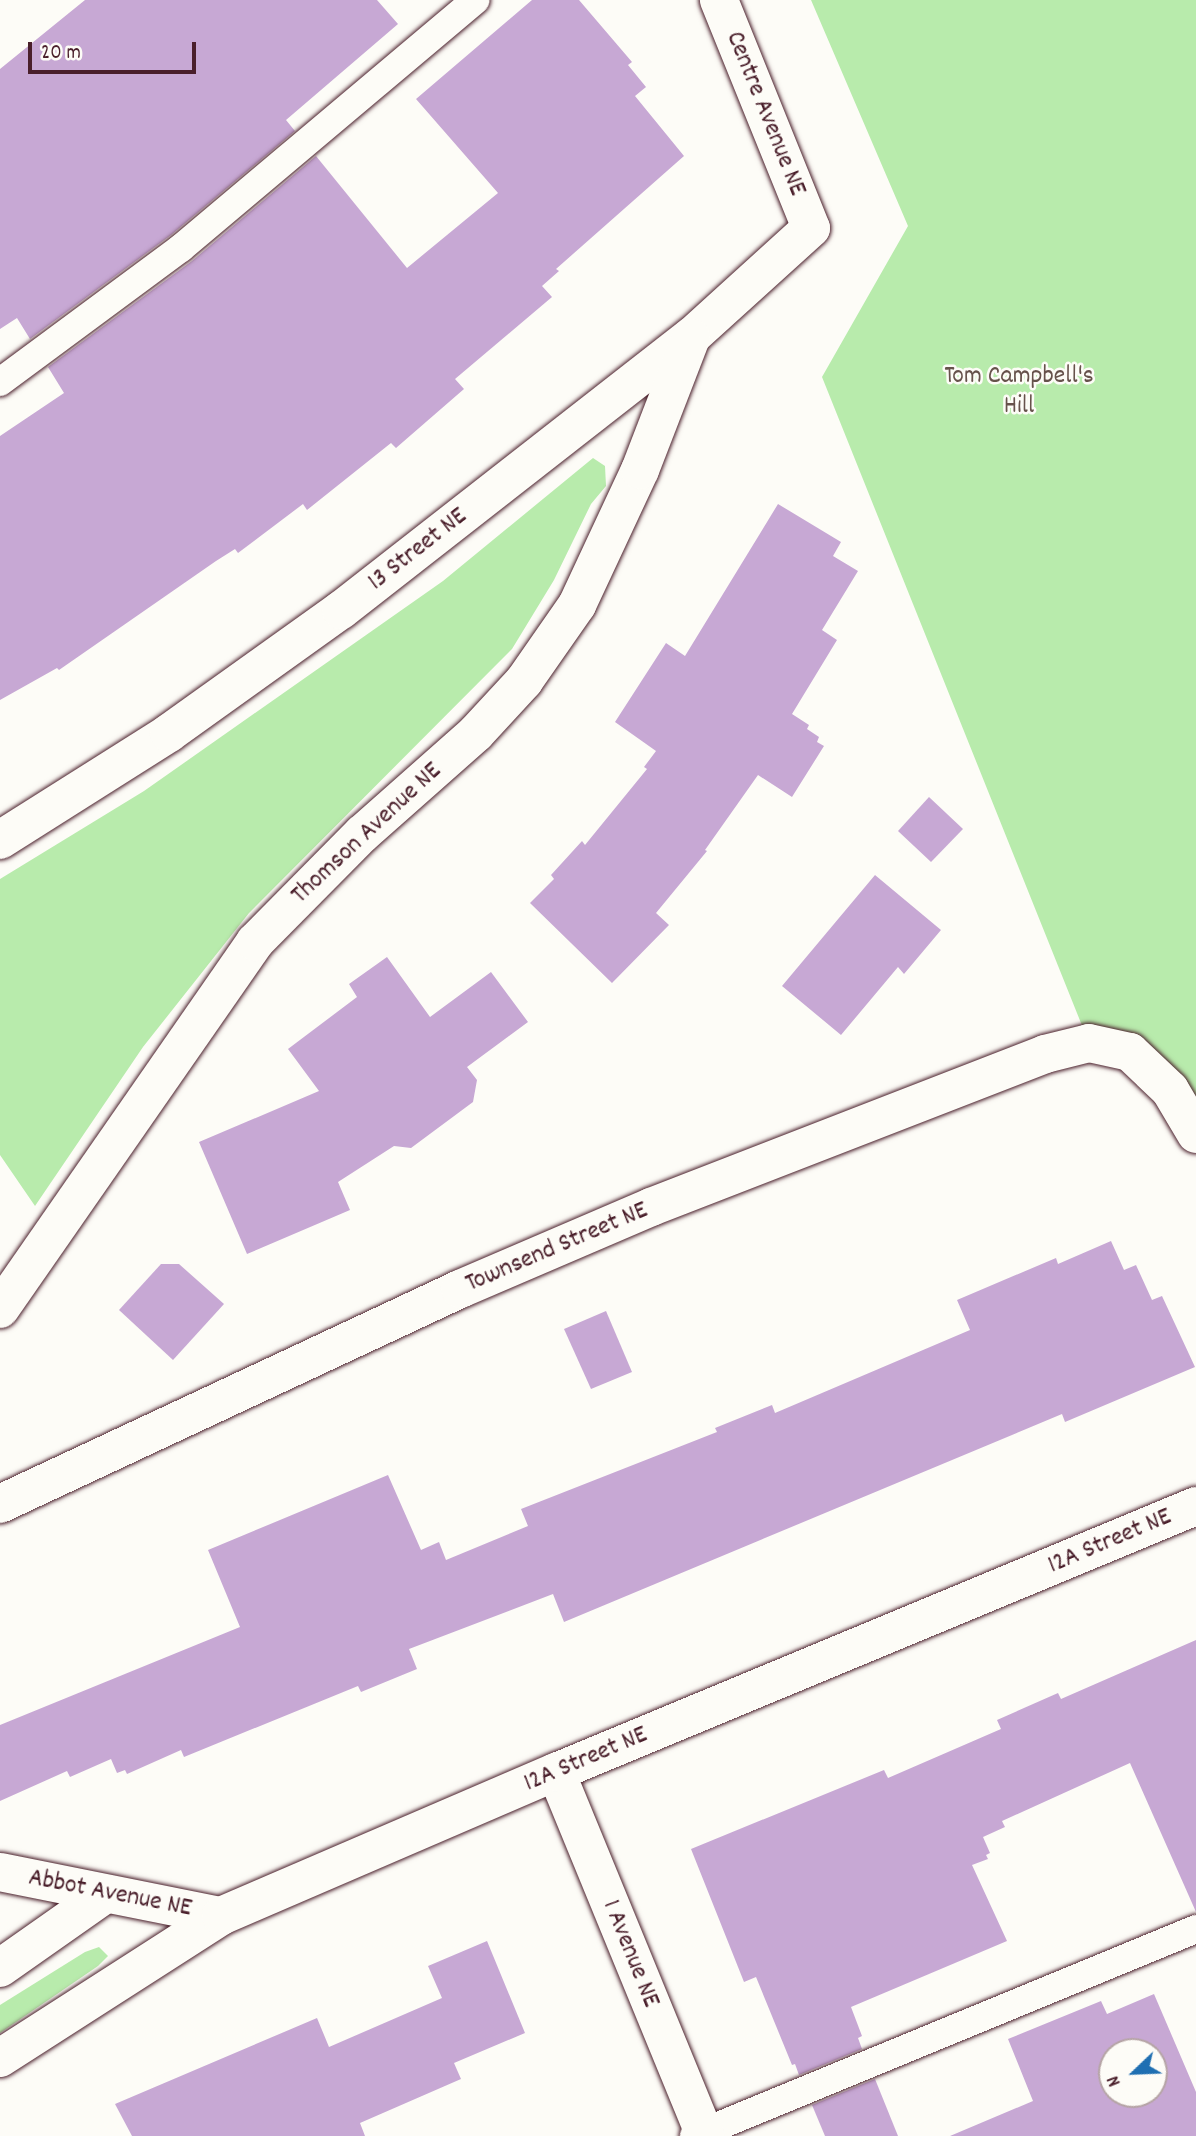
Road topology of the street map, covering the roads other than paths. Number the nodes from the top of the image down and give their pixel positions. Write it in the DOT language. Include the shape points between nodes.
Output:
graph roads {
  1 [pos="476,0"];
  2 [pos="719,0"];
  3 [pos="811,228"];
  4 [pos="691,337"];
  5 [pos="0,382"];
  6 [pos="0,840"];
  7 [pos="1196,1134"];
  8 [pos="0,1309"];
  9 [pos="0,1504"];
  10 [pos="1196,1506"];
  11 [pos="556,1772"];
  12 [pos="0,1872"];
  13 [pos="104,1895"];
  14 [pos="220,1916"];
  15 [pos="1196,1929"];
  16 [pos="0,1968"];
  17 [pos="0,2058"];
  18 [pos="701,2135"];
  1 -- 5 [label="lane" via="181,248"];
  2 -- 3 [label="street, Centre Avenue NE"];
  3 -- 4 [label="street, 13 Street NE"];
  4 -- 6 [label="street, 13 Street NE" via="341,610 169,733"];
  4 -- 8 [label="street, Thomson Avenue NE" via="640,470 577,605 524,681 477,733 362,834 255,942"];
  7 -- 9 [label="street, Townsend Street NE" via="1170,1090 1130,1052 1089,1042 1045,1054 651,1207 460,1289"];
  10 -- 11 [label="street, 12A Street NE"];
  11 -- 14 [label="street, 12A Street NE"];
  11 -- 18 [label="street, 1 Avenue NE"];
  12 -- 13 [label="street, Abbot Avenue NE"];
  13 -- 14 [label="street, Abbot Avenue NE"];
  13 -- 16 [label="street"];
  14 -- 17 [label="street, 12A Street NE"];
  15 -- 18 [label="lane"];
}
